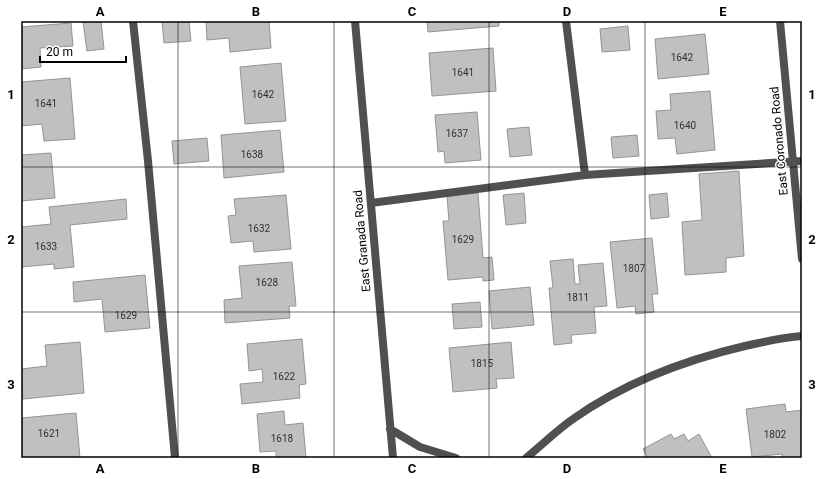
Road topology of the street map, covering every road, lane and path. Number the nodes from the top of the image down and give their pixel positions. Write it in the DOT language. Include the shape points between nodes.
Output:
graph roads {
  1 [pos="133,21"];
  2 [pos="355,21"];
  3 [pos="566,21"];
  4 [pos="780,21"];
  5 [pos="802,161"];
  6 [pos="793,162"];
  7 [pos="585,175"];
  8 [pos="371,203"];
  9 [pos="802,259"];
  10 [pos="802,336"];
  11 [pos="390,429"];
  12 [pos="175,458"];
  13 [pos="392,458"];
  14 [pos="456,458"];
  15 [pos="526,458"];
  1 -- 12 [label="street"];
  2 -- 8 [label="street, East Granada Road"];
  3 -- 7 [label="street"];
  4 -- 6 [label="street, East Coronado Road"];
  5 -- 6 [label="street"];
  6 -- 7 [label="street"];
  6 -- 9 [label="street, East Coronado Road"];
  7 -- 8 [label="street"];
  8 -- 11 [label="street, East Granada Road"];
  10 -- 15 [label="street" via="785,337 717,353 622,389 572,419"];
  11 -- 13 [label="street, East Granada Road"];
  11 -- 14 [label="street" via="420,447"];
}
